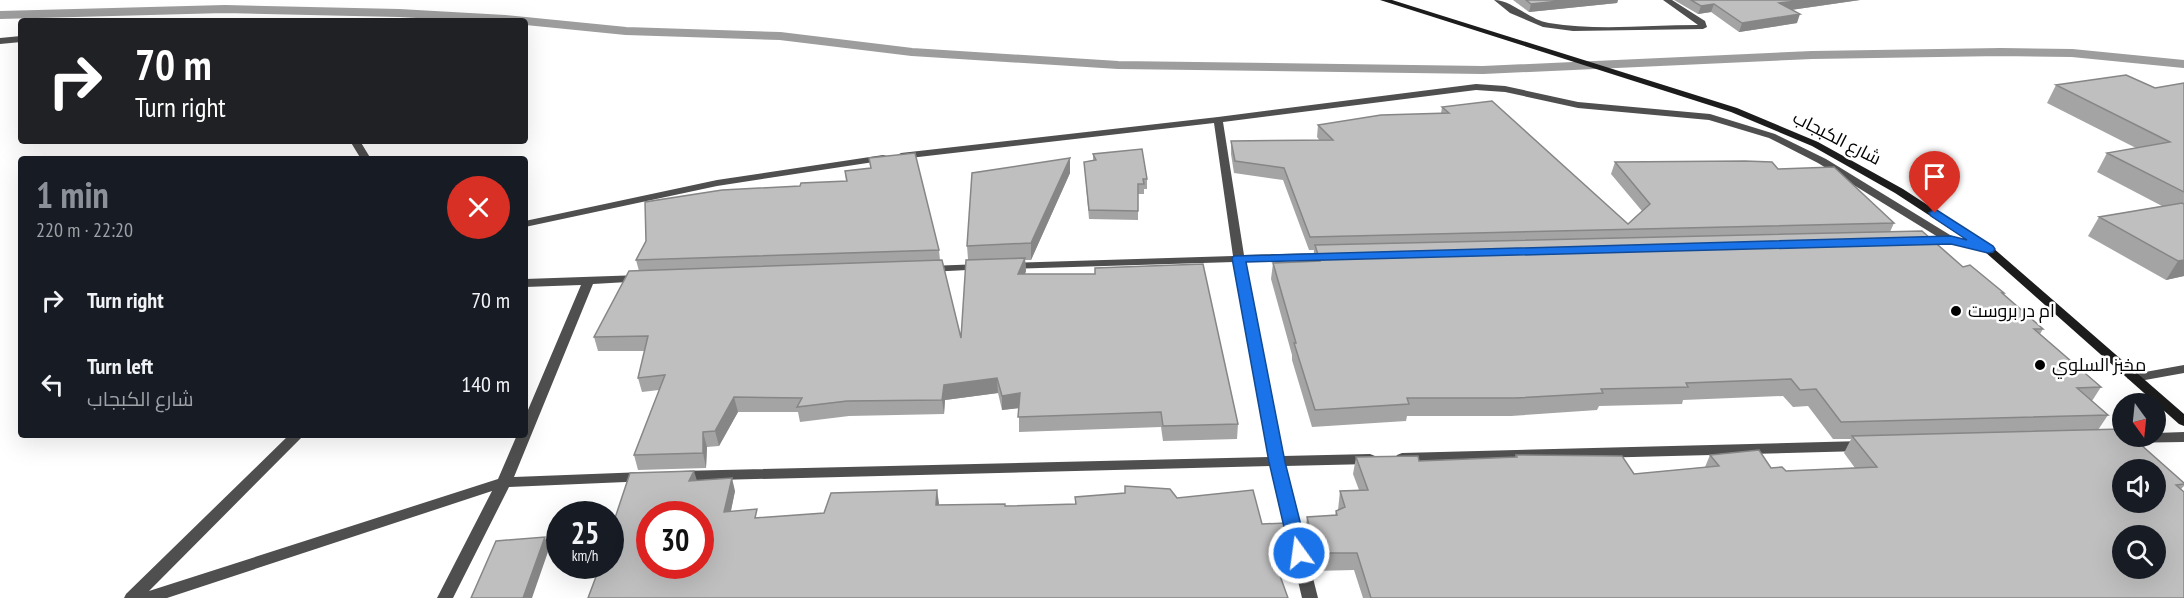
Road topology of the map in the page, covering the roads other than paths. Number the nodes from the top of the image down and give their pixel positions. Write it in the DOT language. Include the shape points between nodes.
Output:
graph roads {
  1 [pos="1498,0"];
  2 [pos="1667,0"];
  3 [pos="1390,1"];
  4 [pos="18,39"];
  5 [pos="0,41"];
  6 [pos="1218,120"];
  7 [pos="528,223"];
  8 [pos="1951,240"];
  9 [pos="1903,241"];
  10 [pos="1988,249"];
  11 [pos="1334,256"];
  12 [pos="1239,258"];
  13 [pos="919,270"];
  14 [pos="659,279"];
  15 [pos="588,281"];
  16 [pos="528,283"];
  17 [pos="2184,369"];
  18 [pos="2134,378"];
  19 [pos="2184,420"];
  20 [pos="528,424"];
  21 [pos="2184,437"];
  22 [pos="294,438"];
  23 [pos="522,438"];
  24 [pos="2100,439"];
  25 [pos="1874,445"];
  26 [pos="1277,462"];
  27 [pos="504,482"];
  28 [pos="132,598"];
  29 [pos="148,598"];
  30 [pos="446,598"];
  31 [pos="1310,598"];
  1 -- 2 [label="street" via="1543,25 1573,29 1703,27"];
  3 -- 10 [label="main road, شارع الكبجاب" via="1734,110 1815,144 1899,191"];
  4 -- 5 [label="street"];
  6 -- 7 [label="street" via="887,158 717,183"];
  6 -- 8 [label="street" via="1476,87 1505,89 1578,105 1710,117 1772,136 1812,156"];
  6 -- 12 [label="street"];
  8 -- 9 [label="street"];
  8 -- 10 [label="street"];
  10 -- 18 [label="main road, شارع الكبجاب"];
  11 -- 12 [label="street"];
  12 -- 13 [label="street"];
  12 -- 26 [label="street"];
  14 -- 15 [label="street"];
  15 -- 16 [label="street"];
  15 -- 20 [label="street"];
  17 -- 18 [label="street"];
  18 -- 19 [label="main road, شارع الكبجاب"];
  21 -- 24 [label="street"];
  22 -- 28 [label="street"];
  23 -- 27 [label="street"];
  25 -- 26 [label="street"];
  26 -- 27 [label="street"];
  26 -- 31 [label="street"];
  27 -- 29 [label="street"];
  27 -- 30 [label="street"];
}
